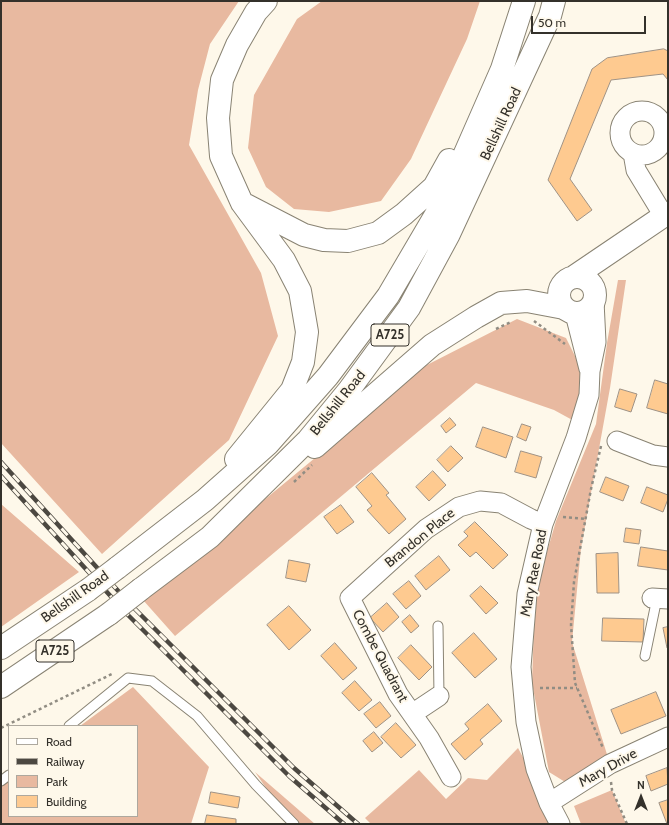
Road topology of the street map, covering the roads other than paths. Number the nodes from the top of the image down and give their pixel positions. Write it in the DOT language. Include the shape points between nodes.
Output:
graph roads {
  1 [pos="266,1"];
  2 [pos="524,2"];
  3 [pos="552,9"];
  4 [pos="502,69"];
  5 [pos="633,153"];
  6 [pos="242,203"];
  7 [pos="666,214"];
  8 [pos="610,253"];
  9 [pos="576,276"];
  10 [pos="595,298"];
  11 [pos="570,311"];
  12 [pos="590,371"];
  13 [pos="609,444"];
  14 [pos="668,457"];
  15 [pos="205,500"];
  16 [pos="545,520"];
  17 [pos="210,537"];
  18 [pos="350,598"];
  19 [pos="659,598"];
  20 [pos="438,626"];
  21 [pos="1,648"];
  22 [pos="645,656"];
  23 [pos="1,687"];
  24 [pos="439,696"];
  25 [pos="412,714"];
  26 [pos="70,725"];
  27 [pos="668,737"];
  28 [pos="451,777"];
  29 [pos="549,803"];
  30 [pos="294,824"];
  31 [pos="560,824"];
  1 -- 6 [label="main road" via="256,12 237,45 222,80 218,118 221,156"];
  2 -- 4 [label="main road, Bellshill Road / A725"];
  3 -- 17 [label="main road, Bellshill Road / A725" via="449,234 409,308 349,390 308,440"];
  4 -- 6 [label="main road" via="434,187 378,233 348,241 324,240 304,235"];
  4 -- 15 [label="main road, Bellshill Road / A725" via="445,198 388,296 328,376 268,444"];
  5 -- 7 [label="street" via="636,170"];
  6 -- 15 [label="main road" via="284,260 300,291 307,332 303,362 292,390"];
  7 -- 8 [label="main road"];
  8 -- 9 [label="main road"];
  8 -- 10 [label="main road"];
  9 -- 10 [label="main road" via="587,279 595,289"];
  9 -- 11 [label="main road" via="564,281 558,292 560,304"];
  10 -- 11 [label="main road" via="588,310"];
  10 -- 12 [label="street, Mary Rae Road" via="596,342"];
  11 -- 12 [label="street, Mary Rae Road"];
  11 -- 17 [label="main road" via="527,301 501,302 432,345"];
  12 -- 16 [label="street, Mary Rae Road" via="589,395 576,438"];
  13 -- 14 [label="street"];
  15 -- 21 [label="main road, Bellshill Road / A725, bridge" via="88,590"];
  16 -- 18 [label="street, Brandon Place" via="531,519 501,503 480,501 458,507 426,529"];
  16 -- 29 [label="street, Mary Rae Road" via="527,594 521,667 526,722 536,769"];
  17 -- 23 [label="main road, Bellshill Road / A725, bridge" via="109,614"];
  18 -- 25 [label="street, Combe Quadrant" via="398,694"];
  19 -- 22 [label="lane"];
  20 -- 24 [label="lane"];
  24 -- 25 [label="street, Combe Quadrant"];
  25 -- 28 [label="street, Combe Quadrant"];
  26 -- 30 [label="lane" via="128,678 152,681 197,716 256,785"];
  27 -- 29 [label="street, Mary Drive" via="610,764"];
  29 -- 31 [label="street, Mary Rae Road"];
}
